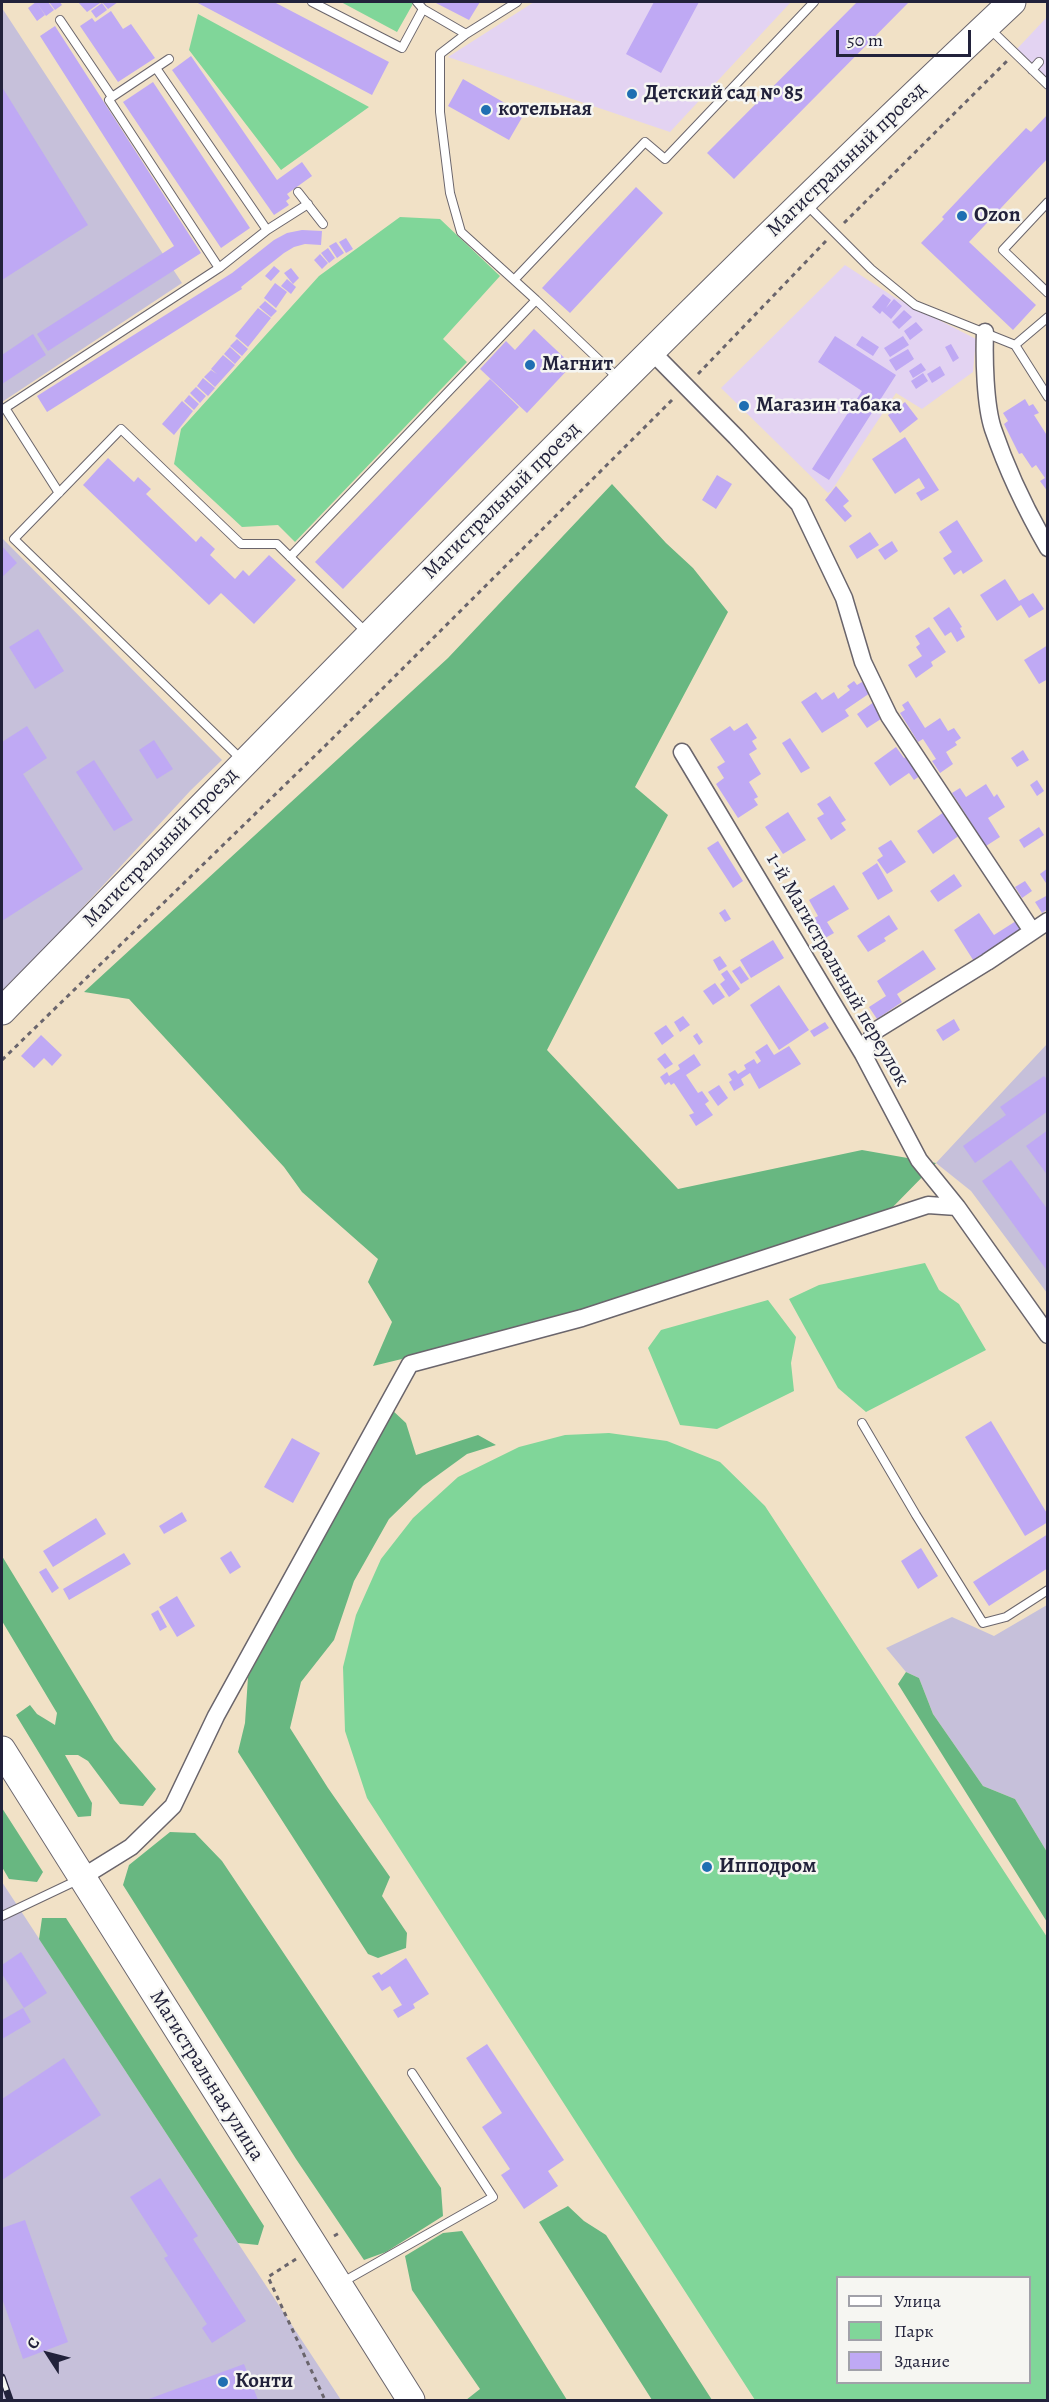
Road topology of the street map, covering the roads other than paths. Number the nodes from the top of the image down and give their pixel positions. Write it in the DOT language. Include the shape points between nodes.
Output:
graph roads {
  1 [pos="312,2"];
  2 [pos="417,2"];
  3 [pos="517,2"];
  4 [pos="814,2"];
  5 [pos="1012,2"];
  6 [pos="423,9"];
  7 [pos="60,20"];
  8 [pos="986,26"];
  9 [pos="466,34"];
  10 [pos="169,59"];
  11 [pos="1039,63"];
  12 [pos="156,68"];
  13 [pos="1032,70"];
  14 [pos="1047,85"];
  15 [pos="112,97"];
  16 [pos="298,192"];
  17 [pos="803,201"];
  18 [pos="1047,202"];
  19 [pos="308,204"];
  20 [pos="323,224"];
  21 [pos="267,230"];
  22 [pos="219,268"];
  23 [pos="514,280"];
  24 [pos="1047,293"];
  25 [pos="536,300"];
  26 [pos="1047,317"];
  27 [pos="985,332"];
  28 [pos="1015,345"];
  29 [pos="652,352"];
  30 [pos="622,382"];
  31 [pos="1047,397"];
  32 [pos="59,493"];
  33 [pos="1047,548"];
  34 [pos="290,557"];
  35 [pos="369,636"];
  36 [pos="682,752"];
  37 [pos="245,763"];
  38 [pos="1047,921"];
  39 [pos="1032,931"];
  40 [pos="2,1011"];
  41 [pos="863,1054"];
  42 [pos="957,1207"];
  43 [pos="1047,1335"];
  44 [pos="862,1423"];
  45 [pos="1047,1590"];
  46 [pos="2,1750"];
  47 [pos="81,1878"];
  48 [pos="2,1916"];
  49 [pos="412,2073"];
  50 [pos="338,2285"];
  51 [pos="411,2400"];
  1 -- 6 [label="lane" via="402,48"];
  2 -- 6 [label="lane"];
  3 -- 9 [label="lane"];
  4 -- 23 [label="lane" via="664,159 645,142"];
  5 -- 8 [label="main road, Магистральный проезд"];
  6 -- 9 [label="lane"];
  7 -- 15 [label="lane"];
  8 -- 13 [label="lane"];
  8 -- 17 [label="main road, Магистральный проезд"];
  9 -- 23 [label="lane" via="440,54 440,112 450,193 461,232"];
  10 -- 12 [label="lane"];
  11 -- 13 [label="lane"];
  12 -- 15 [label="lane"];
  12 -- 21 [label="lane"];
  13 -- 14 [label="lane"];
  15 -- 22 [label="lane" via="109,100"];
  16 -- 19 [label="lane"];
  17 -- 27 [label="lane" via="871,269 915,305"];
  17 -- 29 [label="main road, Магистральный проезд"];
  18 -- 24 [label="lane" via="1003,250"];
  19 -- 20 [label="lane"];
  19 -- 21 [label="lane"];
  21 -- 22 [label="lane"];
  22 -- 32 [label="lane" via="5,408"];
  23 -- 25 [label="lane"];
  25 -- 30 [label="lane"];
  25 -- 34 [label="lane"];
  26 -- 28 [label="lane"];
  27 -- 28 [label="lane"];
  27 -- 33 [label="street" via="984,363 992,427 1028,514"];
  28 -- 31 [label="lane"];
  29 -- 30 [label="main road, Магистральный проезд"];
  29 -- 39 [label="street" via="799,504 844,598 863,662 889,716"];
  30 -- 35 [label="main road, Магистральный проезд"];
  32 -- 34 [label="lane" via="121,429 241,544 277,544"];
  32 -- 37 [label="lane" via="14,539"];
  34 -- 35 [label="lane"];
  35 -- 37 [label="main road, Магистральный проезд"];
  36 -- 41 [label="street, 1-й Магистральный переулок"];
  37 -- 40 [label="main road, Магистральный проезд"];
  38 -- 39 [label="street"];
  39 -- 41 [label="street" via="875,1031"];
  41 -- 42 [label="street, 1-й Магистральный переулок" via="919,1160"];
  42 -- 43 [label="street, 1-й Магистральный переулок"];
  42 -- 47 [label="street" via="928,1205 582,1318 410,1364 216,1716 173,1806 131,1847"];
  44 -- 45 [label="lane" via="984,1623 1006,1617"];
  46 -- 47 [label="main road, Магистральная улица"];
  47 -- 48 [label="lane"];
  47 -- 50 [label="main road, Магистральная улица"];
  49 -- 50 [label="lane" via="493,2198"];
  50 -- 51 [label="main road, Магистральная улица"];
}
